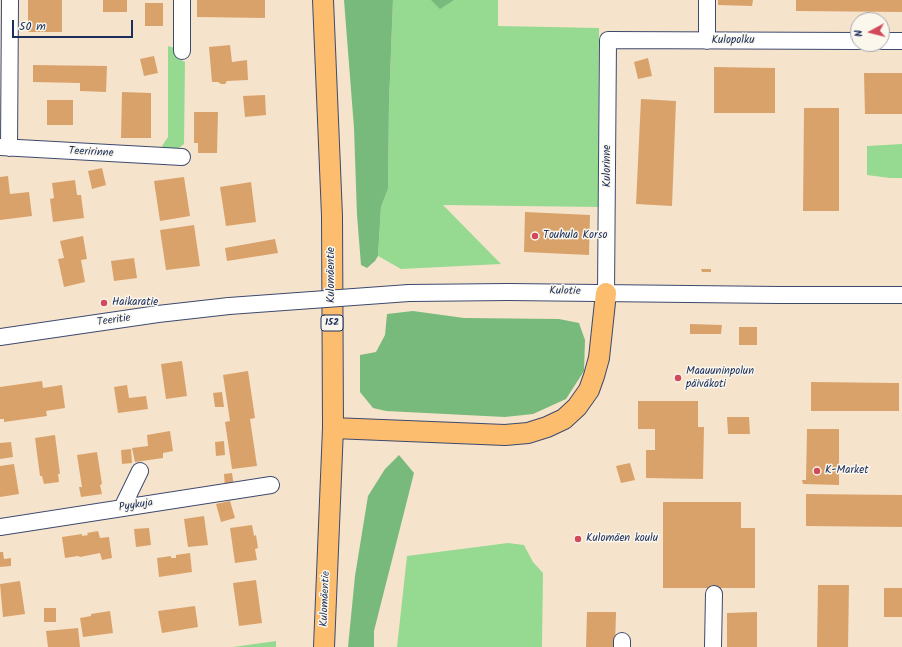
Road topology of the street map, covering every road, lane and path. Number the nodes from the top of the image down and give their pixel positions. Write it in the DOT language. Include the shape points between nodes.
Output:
graph roads {
  1 [pos="10,0"];
  2 [pos="182,0"];
  3 [pos="323,0"];
  4 [pos="707,0"];
  5 [pos="608,40"];
  6 [pos="707,40"];
  7 [pos="850,41"];
  8 [pos="890,41"];
  9 [pos="902,41"];
  10 [pos="182,51"];
  11 [pos="5,148"];
  12 [pos="182,157"];
  13 [pos="606,293"];
  14 [pos="902,295"];
  15 [pos="229,306"];
  16 [pos="0,337"];
  17 [pos="333,428"];
  18 [pos="140,471"];
  19 [pos="271,485"];
  20 [pos="122,508"];
  21 [pos="0,527"];
  22 [pos="714,594"];
  23 [pos="324,647"];
  24 [pos="713,647"];
  1 -- 11 [label="street"];
  2 -- 10 [label="street"];
  3 -- 17 [label="main road, Kulomäentie / 152" via="332,216"];
  4 -- 6 [label="street"];
  5 -- 6 [label="street, Kulopolku"];
  5 -- 13 [label="street, Kulorinne"];
  6 -- 7 [label="street, Kulopolku"];
  8 -- 9 [label="street"];
  11 -- 12 [label="street, Teeririnne"];
  13 -- 14 [label="street, Kulotie"];
  13 -- 15 [label="street, Kulotie, bridge" via="409,293"];
  13 -- 17 [label="main road" via="599,358 594,376 589,390 577,407 564,419 528,433 505,435"];
  15 -- 16 [label="street, Teeritie"];
  17 -- 23 [label="main road, Kulomäentie / 152"];
  18 -- 20 [label="street"];
  19 -- 20 [label="street, Pyykuja"];
  20 -- 21 [label="street, Pyykuja"];
  22 -- 24 [label="street"];
}
